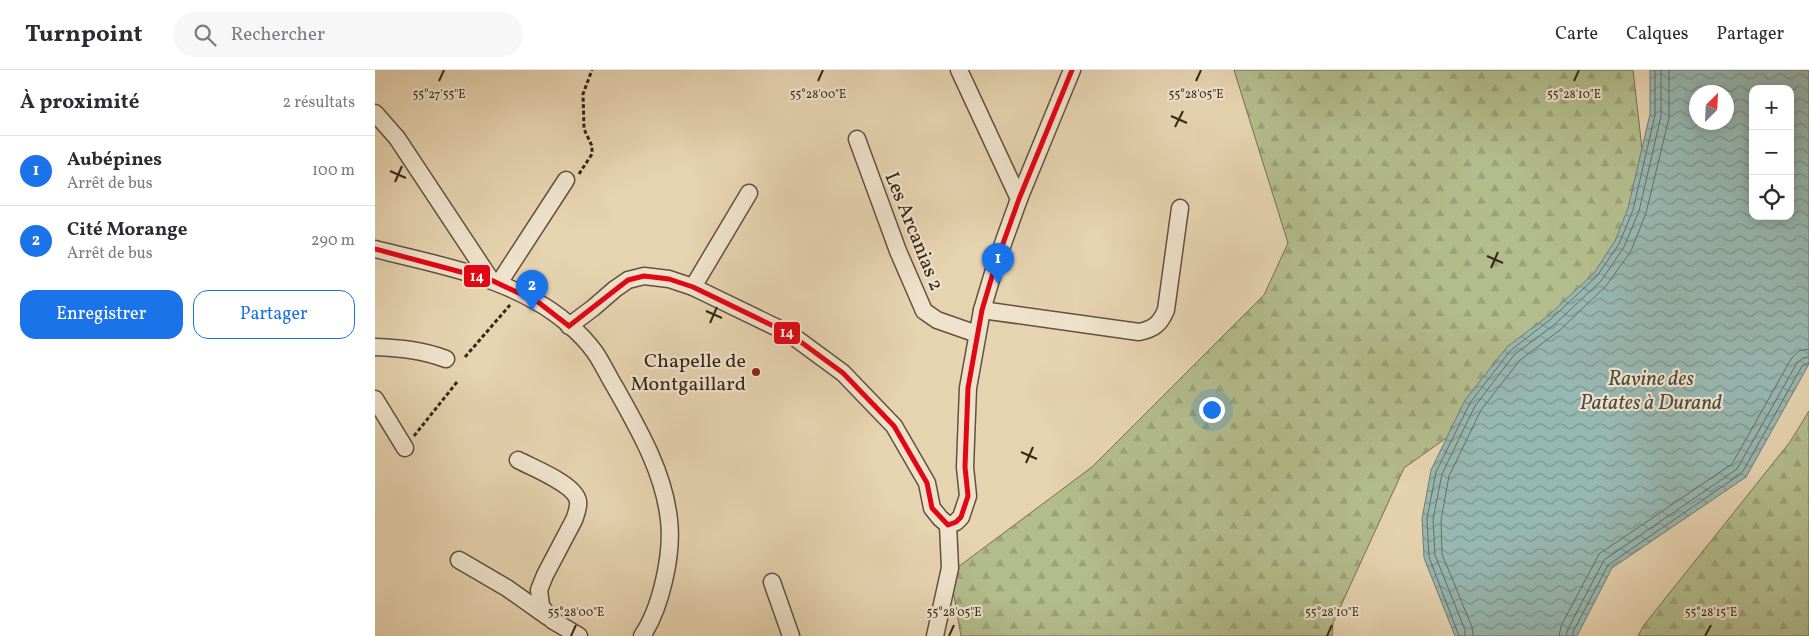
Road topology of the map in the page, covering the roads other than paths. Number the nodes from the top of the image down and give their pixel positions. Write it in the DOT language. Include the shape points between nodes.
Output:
graph roads {
  1 [pos="959,70"];
  2 [pos="1072,70"];
  3 [pos="375,113"];
  4 [pos="857,139"];
  5 [pos="566,180"];
  6 [pos="749,193"];
  7 [pos="1019,199"];
  8 [pos="1180,208"];
  9 [pos="375,249"];
  10 [pos="495,281"];
  11 [pos="693,288"];
  12 [pos="982,310"];
  13 [pos="569,326"];
  14 [pos="977,334"];
  15 [pos="375,347"];
  16 [pos="446,359"];
  17 [pos="375,399"];
  18 [pos="405,448"];
  19 [pos="518,460"];
  20 [pos="949,525"];
  21 [pos="459,560"];
  22 [pos="772,582"];
  23 [pos="555,627"];
  24 [pos="579,636"];
  25 [pos="642,636"];
  26 [pos="791,636"];
  27 [pos="935,636"];
  1 -- 7 [label="street"];
  2 -- 7 [label="street"];
  3 -- 10 [label="street" via="397,138"];
  4 -- 14 [label="street, Les Arcanias 2" via="924,311 942,323"];
  5 -- 10 [label="street"];
  6 -- 11 [label="street"];
  7 -- 12 [label="street"];
  8 -- 12 [label="street" via="1166,310 1150,330 1139,332"];
  9 -- 10 [label="street"];
  10 -- 13 [label="street" via="538,302"];
  11 -- 13 [label="street" via="644,276 628,280"];
  11 -- 20 [label="street" via="790,334 843,373 894,426 927,483 932,508"];
  12 -- 14 [label="street"];
  13 -- 25 [label="street" via="594,351 636,424 660,478 669,520 668,564 657,606"];
  14 -- 20 [label="street" via="968,388 965,467 968,496 961,517"];
  15 -- 16 [label="street" via="411,349"];
  17 -- 18 [label="street"];
  19 -- 23 [label="street" via="567,486 578,501 574,520 539,590 541,606"];
  20 -- 27 [label="street" via="950,568"];
  21 -- 23 [label="street" via="507,588"];
  22 -- 26 [label="street"];
  23 -- 24 [label="street"];
}
